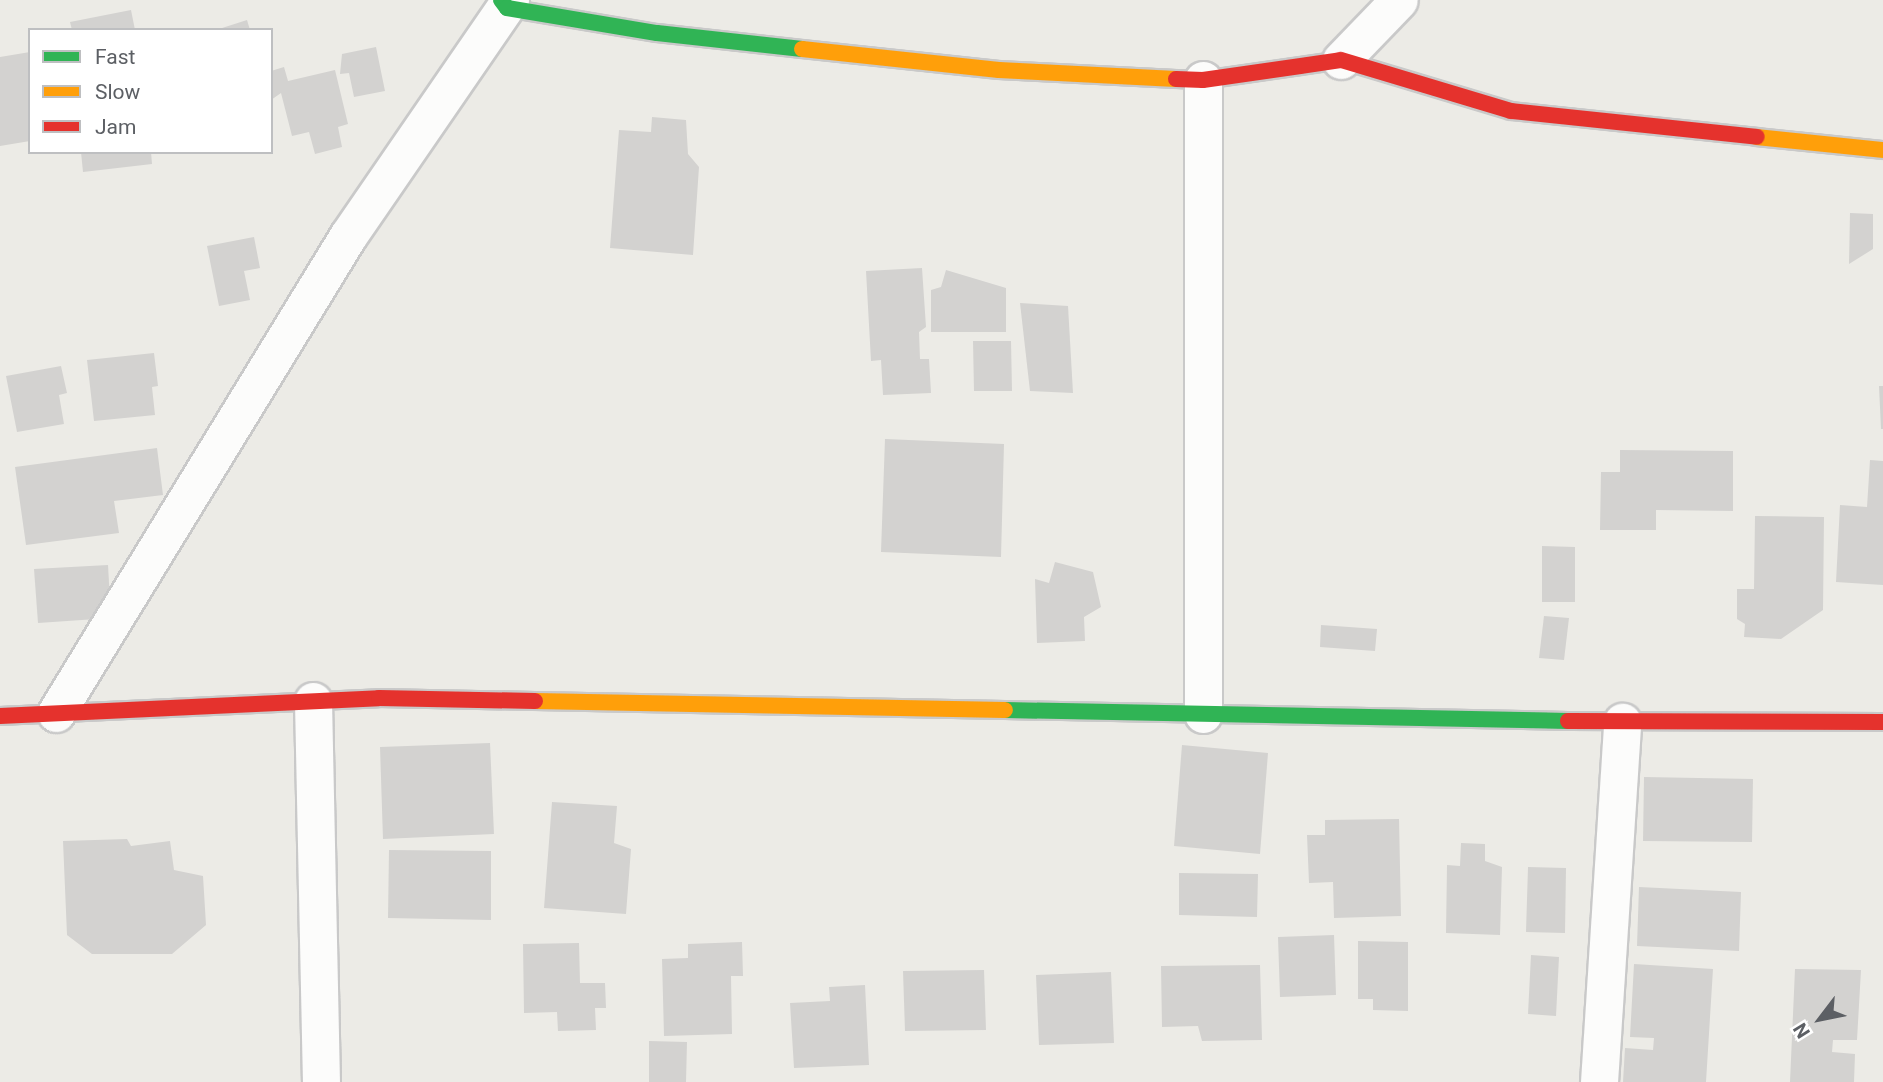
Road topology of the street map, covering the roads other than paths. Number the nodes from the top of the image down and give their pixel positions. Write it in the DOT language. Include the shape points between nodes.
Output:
graph roads {
  1 [pos="1399,0"];
  2 [pos="506,3"];
  3 [pos="1342,60"];
  4 [pos="1203,79"];
  5 [pos="1883,150"];
  6 [pos="313,701"];
  7 [pos="56,713"];
  8 [pos="1203,714"];
  9 [pos="0,716"];
  10 [pos="1622,722"];
  11 [pos="1883,722"];
  12 [pos="321,1082"];
  13 [pos="1599,1082"];
  1 -- 3 [label="street"];
  2 -- 4 [label="street" via="657,33 999,70"];
  2 -- 7 [label="street" via="348,236"];
  3 -- 4 [label="street"];
  3 -- 5 [label="street" via="1511,111"];
  4 -- 8 [label="street"];
  6 -- 7 [label="street"];
  6 -- 8 [label="street" via="379,698"];
  6 -- 12 [label="street"];
  7 -- 9 [label="street"];
  8 -- 10 [label="street"];
  10 -- 11 [label="street"];
  10 -- 13 [label="street"];
}
